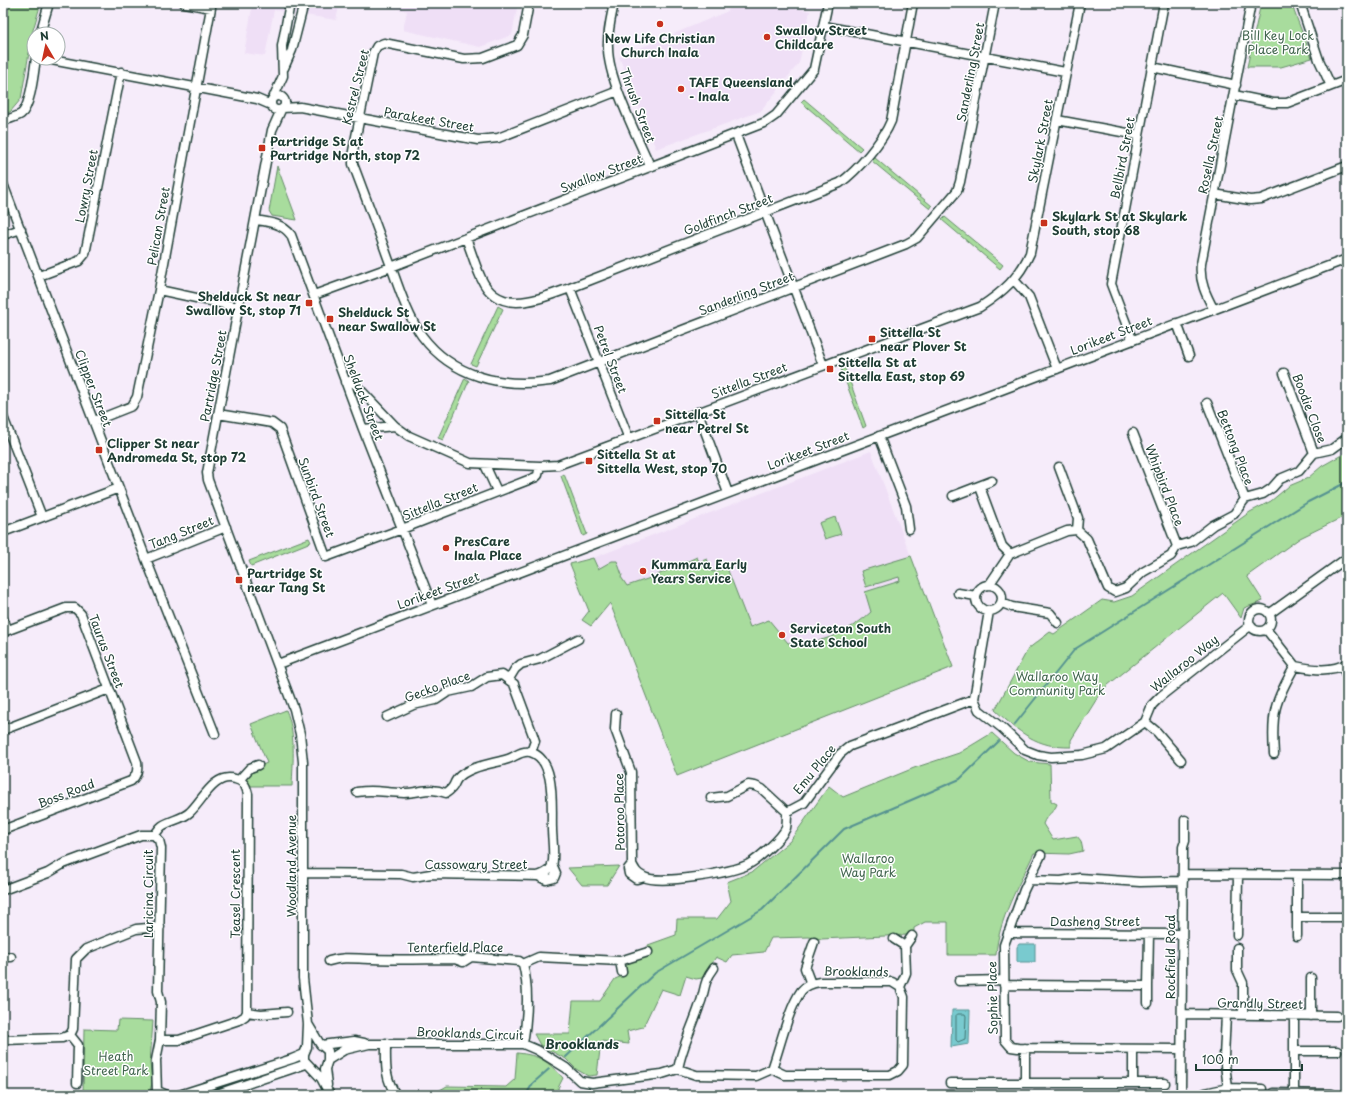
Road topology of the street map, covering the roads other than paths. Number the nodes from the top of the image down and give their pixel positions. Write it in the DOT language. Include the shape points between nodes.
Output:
graph roads {
  1 [pos="49,3"];
  2 [pos="184,3"];
  3 [pos="290,3"];
  4 [pos="304,3"];
  5 [pos="529,3"];
  6 [pos="614,3"];
  7 [pos="828,3"];
  8 [pos="914,3"];
  9 [pos="996,3"];
  10 [pos="1080,3"];
  11 [pos="1164,3"];
  12 [pos="1251,3"];
  13 [pos="1300,3"];
  14 [pos="42,26"];
  15 [pos="824,26"];
  16 [pos="906,41"];
  17 [pos="985,57"];
  18 [pos="66,62"];
  19 [pos="35,66"];
  20 [pos="1152,67"];
  21 [pos="121,72"];
  22 [pos="1065,72"];
  23 [pos="283,75"];
  24 [pos="1347,80"];
  25 [pos="1236,85"];
  26 [pos="1331,86"];
  27 [pos="196,87"];
  28 [pos="618,91"];
  29 [pos="1234,95"];
  30 [pos="284,99"];
  31 [pos="272,102"];
  32 [pos="300,107"];
  33 [pos="282,109"];
  34 [pos="359,119"];
  35 [pos="1057,120"];
  36 [pos="3,121"];
  37 [pos="272,130"];
  38 [pos="736,134"];
  39 [pos="1138,135"];
  40 [pos="650,166"];
  41 [pos="1347,166"];
  42 [pos="3,184"];
  43 [pos="1214,194"];
  44 [pos="765,212"];
  45 [pos="255,220"];
  46 [pos="21,229"];
  47 [pos="3,235"];
  48 [pos="466,238"];
  49 [pos="1347,259"];
  50 [pos="391,267"];
  51 [pos="39,276"];
  52 [pos="1014,280"];
  53 [pos="794,287"];
  54 [pos="570,288"];
  55 [pos="159,290"];
  56 [pos="314,295"];
  57 [pos="238,307"];
  58 [pos="1214,310"];
  59 [pos="1177,323"];
  60 [pos="1132,339"];
  61 [pos="1189,356"];
  62 [pos="600,362"];
  63 [pos="823,365"];
  64 [pos="1056,369"];
  65 [pos="1284,372"];
  66 [pos="345,382"];
  67 [pos="1207,403"];
  68 [pos="698,412"];
  69 [pos="218,414"];
  70 [pos="3,417"];
  71 [pos="94,421"];
  72 [pos="5,426"];
  73 [pos="395,426"];
  74 [pos="363,428"];
  75 [pos="1133,433"];
  76 [pos="879,436"];
  77 [pos="1347,438"];
  78 [pos="629,439"];
  79 [pos="1314,453"];
  80 [pos="484,465"];
  81 [pos="540,466"];
  82 [pos="1059,467"];
  83 [pos="992,481"];
  84 [pos="980,487"];
  85 [pos="119,488"];
  86 [pos="497,490"];
  87 [pos="728,492"];
  88 [pos="953,496"];
  89 [pos="1245,499"];
  90 [pos="42,517"];
  91 [pos="226,527"];
  92 [pos="402,529"];
  93 [pos="909,529"];
  94 [pos="1078,530"];
  95 [pos="3,532"];
  96 [pos="1177,546"];
  97 [pos="1010,554"];
  98 [pos="1347,558"];
  99 [pos="146,559"];
  100 [pos="989,585"];
  101 [pos="958,593"];
  102 [pos="976,596"];
  103 [pos="1002,603"];
  104 [pos="432,605"];
  105 [pos="989,611"];
  106 [pos="1269,614"];
  107 [pos="3,619"];
  108 [pos="1058,623"];
  109 [pos="1251,625"];
  110 [pos="1266,629"];
  111 [pos="5,631"];
  112 [pos="578,639"];
  113 [pos="278,664"];
  114 [pos="1345,665"];
  115 [pos="1295,666"];
  116 [pos="1347,676"];
  117 [pos="509,679"];
  118 [pos="109,689"];
  119 [pos="974,699"];
  120 [pos="294,709"];
  121 [pos="616,714"];
  122 [pos="387,718"];
  123 [pos="1145,722"];
  124 [pos="3,730"];
  125 [pos="215,734"];
  126 [pos="531,752"];
  127 [pos="1274,754"];
  128 [pos="1181,760"];
  129 [pos="258,765"];
  130 [pos="137,775"];
  131 [pos="239,780"];
  132 [pos="357,792"];
  133 [pos="711,798"];
  134 [pos="787,812"];
  135 [pos="1185,820"];
  136 [pos="3,830"];
  137 [pos="154,835"];
  138 [pos="1041,855"];
  139 [pos="302,873"];
  140 [pos="1238,875"];
  141 [pos="1298,875"];
  142 [pos="1347,875"];
  143 [pos="1183,878"];
  144 [pos="1029,880"];
  145 [pos="3,890"];
  146 [pos="1297,917"];
  147 [pos="1347,917"];
  148 [pos="160,927"];
  149 [pos="1008,933"];
  150 [pos="1149,934"];
  151 [pos="1182,934"];
  152 [pos="1237,935"];
  153 [pos="912,936"];
  154 [pos="1297,936"];
  155 [pos="894,939"];
  156 [pos="814,942"];
  157 [pos="905,946"];
  158 [pos="1237,948"];
  159 [pos="648,952"];
  160 [pos="329,961"];
  161 [pos="620,961"];
  162 [pos="523,964"];
  163 [pos="714,968"];
  164 [pos="622,972"];
  165 [pos="1311,978"];
  166 [pos="958,981"];
  167 [pos="1004,982"];
  168 [pos="811,984"];
  169 [pos="1148,986"];
  170 [pos="900,987"];
  171 [pos="1148,1003"];
  172 [pos="247,1012"];
  173 [pos="286,1012"];
  174 [pos="1182,1014"];
  175 [pos="1226,1015"];
  176 [pos="1243,1015"];
  177 [pos="1294,1016"];
  178 [pos="1311,1016"];
  179 [pos="1337,1016"];
  180 [pos="308,1024"];
  181 [pos="70,1035"];
  182 [pos="3,1040"];
  183 [pos="160,1040"];
  184 [pos="386,1043"];
  185 [pos="320,1044"];
  186 [pos="369,1044"];
  187 [pos="523,1044"];
  188 [pos="1025,1048"];
  189 [pos="1133,1048"];
  190 [pos="1182,1049"];
  191 [pos="305,1050"];
  192 [pos="1294,1051"];
  193 [pos="1337,1052"];
  194 [pos="328,1061"];
  195 [pos="306,1064"];
  196 [pos="314,1068"];
  197 [pos="678,1069"];
  198 [pos="772,1069"];
  199 [pos="77,1083"];
  200 [pos="950,1083"];
  201 [pos="1025,1083"];
  202 [pos="1134,1083"];
  203 [pos="1165,1083"];
  204 [pos="1228,1088"];
  205 [pos="1262,1089"];
  206 [pos="1205,1092"];
  207 [pos="1273,1093"];
  208 [pos="1294,1093"];
  209 [pos="155,1094"];
  210 [pos="1332,1094"];
  211 [pos="167,1095"];
  212 [pos="179,1095"];
  213 [pos="214,1095"];
  214 [pos="330,1095"];
  215 [pos="396,1095"];
  216 [pos="1181,1095"];
  1 -- 14 [label="street"];
  2 -- 27 [label="street, Pelican Street" via="211,8"];
  3 -- 23 [label="street, Partridge Street" via="282,46"];
  4 -- 23 [label="street, Partridge Street"];
  5 -- 34 [label="street, Kestrel Street" via="523,35 517,45 483,58 464,59 384,43 377,46"];
  6 -- 28 [label="street, Thrush Street" via="608,32 608,50"];
  7 -- 15 [label="street, Swallow Street"];
  8 -- 16 [label="street, Goldfinch Street"];
  9 -- 17 [label="street, Sanderling Street"];
  10 -- 22 [label="street, Skylark Street"];
  11 -- 20 [label="street, Bellbird Street"];
  12 -- 25 [label="street, Rosella Street"];
  13 -- 26 [label="street" via="1319,60"];
  15 -- 16 [label="street"];
  15 -- 38 [label="street, Swallow Street" via="814,69 776,115 766,122"];
  16 -- 17 [label="street"];
  16 -- 44 [label="street, Goldfinch Street" via="887,131 850,176 840,183"];
  17 -- 22 [label="street"];
  17 -- 53 [label="street, Sanderling Street" via="957,191 917,238"];
  18 -- 21 [label="street"];
  19 -- 36 [label="street" via="28,102 24,110"];
  20 -- 25 [label="street"];
  20 -- 39 [label="street, Bellbird Street"];
  21 -- 27 [label="street"];
  21 -- 51 [label="street, Lowry Street" via="85,254 79,261"];
  22 -- 35 [label="street, Skylark Street"];
  23 -- 30 [label="street, Partridge Street"];
  23 -- 31 [label="street, Partridge Street"];
  24 -- 26 [label="street"];
  25 -- 29 [label="street, Rosella Street"];
  26 -- 29 [label="street" via="1287,104"];
  27 -- 31 [label="street"];
  27 -- 55 [label="street, Pelican Street"];
  28 -- 34 [label="street, Parakeet Street" via="491,139 478,140"];
  28 -- 40 [label="street, Thrush Street"];
  29 -- 43 [label="street, Rosella Street"];
  30 -- 31 [label="street" via="279,96"];
  30 -- 32 [label="street, Parakeet Street"];
  30 -- 33 [label="street"];
  31 -- 33 [label="street" via="276,110"];
  31 -- 37 [label="street, Partridge Street"];
  32 -- 33 [label="street, Parakeet Street"];
  32 -- 34 [label="street, Parakeet Street"];
  33 -- 37 [label="street, Partridge Street"];
  34 -- 50 [label="street, Kestrel Street" via="353,164"];
  35 -- 39 [label="street"];
  35 -- 52 [label="street, Skylark Street" via="1030,253"];
  37 -- 45 [label="street, Partridge Street"];
  38 -- 40 [label="street, Swallow Street"];
  38 -- 44 [label="street"];
  39 -- 60 [label="street, Bellbird Street" via="1111,284"];
  40 -- 48 [label="street, Swallow Street"];
  41 -- 43 [label="street" via="1261,199 1250,200"];
  42 -- 46 [label="street, Clipper Street"];
  43 -- 58 [label="street, Rosella Street" via="1200,275"];
  44 -- 53 [label="street"];
  44 -- 54 [label="street, Goldfinch Street"];
  45 -- 56 [label="street, Shelduck Street" via="272,223 286,229 291,235"];
  45 -- 57 [label="street, Partridge Street"];
  46 -- 47 [label="street"];
  46 -- 51 [label="street, Clipper Street"];
  48 -- 50 [label="street, Swallow Street"];
  48 -- 54 [label="street, Goldfinch Street" via="482,280 503,300 519,303"];
  49 -- 58 [label="street, Lorikeet Street"];
  50 -- 56 [label="street, Swallow Street"];
  50 -- 62 [label="street, Sanderling Street" via="412,320 422,336 450,364 487,380 535,383 550,381"];
  51 -- 71 [label="street, Clipper Street"];
  52 -- 63 [label="street, Sittella Street" via="1000,294 980,307"];
  52 -- 64 [label="street" via="1030,297"];
  53 -- 62 [label="street, Sanderling Street"];
  53 -- 63 [label="street"];
  54 -- 62 [label="street, Petrel Street"];
  55 -- 57 [label="street"];
  55 -- 71 [label="street, Pelican Street" via="135,402 132,406"];
  56 -- 66 [label="street, Shelduck Street"];
  57 -- 69 [label="street, Partridge Street"];
  58 -- 59 [label="street, Lorikeet Street"];
  59 -- 60 [label="street, Lorikeet Street"];
  59 -- 61 [label="street"];
  60 -- 64 [label="street, Lorikeet Street"];
  62 -- 78 [label="street, Petrel Street"];
  63 -- 68 [label="street, Sittella Street"];
  64 -- 76 [label="street, Lorikeet Street"];
  65 -- 79 [label="street, Boodie Close"];
  66 -- 73 [label="street" via="350,380 355,384"];
  66 -- 74 [label="street, Shelduck Street"];
  67 -- 89 [label="street, Bettong Place"];
  68 -- 78 [label="street, Sittella Street"];
  68 -- 87 [label="street"];
  69 -- 91 [label="street, Partridge Street" via="207,473"];
  69 -- 92 [label="street, Sunbird Street" via="272,423 280,429 325,560"];
  70 -- 72 [label="street"];
  71 -- 85 [label="street, Clipper Street"];
  72 -- 90 [label="street"];
  73 -- 74 [label="street"];
  73 -- 80 [label="street" via="409,436 470,463"];
  74 -- 92 [label="street, Shelduck Street"];
  75 -- 96 [label="street, Whipbird Place"];
  76 -- 87 [label="street, Lorikeet Street"];
  76 -- 93 [label="street" via="906,506"];
  77 -- 79 [label="street" via="1332,449"];
  78 -- 81 [label="street, Sittella Street" via="562,464"];
  79 -- 89 [label="street" via="1299,471 1280,479 1263,494"];
  80 -- 81 [label="street"];
  80 -- 86 [label="street"];
  81 -- 86 [label="street, Sittella Street" via="538,475"];
  82 -- 94 [label="street" via="1078,518"];
  83 -- 84 [label="street"];
  84 -- 88 [label="street"];
  84 -- 97 [label="street" via="1002,546"];
  85 -- 90 [label="street"];
  85 -- 99 [label="street, Clipper Street"];
  86 -- 92 [label="street, Sittella Street"];
  87 -- 104 [label="street, Lorikeet Street"];
  89 -- 96 [label="street" via="1234,514 1213,525 1191,542"];
  90 -- 95 [label="street"];
  91 -- 99 [label="street, Tang Street"];
  91 -- 113 [label="street, Partridge Street"];
  92 -- 104 [label="street, Shelduck Street"];
  94 -- 96 [label="street" via="1087,539 1108,588 1115,592 1126,588 1143,572 1171,556"];
  94 -- 97 [label="street" via="1067,531"];
  97 -- 100 [label="street"];
  98 -- 106 [label="street"];
  99 -- 125 [label="street, Clipper Street"];
  100 -- 102 [label="street" via="981,588"];
  100 -- 103 [label="street" via="1000,590"];
  101 -- 102 [label="street"];
  102 -- 105 [label="street" via="979,606"];
  103 -- 105 [label="street" via="997,609"];
  103 -- 108 [label="street" via="1050,613"];
  104 -- 113 [label="street, Lorikeet Street"];
  105 -- 119 [label="street"];
  106 -- 109 [label="street" via="1263,610 1256,610 1250,615"];
  106 -- 110 [label="street" via="1271,620"];
  107 -- 111 [label="street"];
  109 -- 110 [label="street" via="1260,630"];
  109 -- 123 [label="street, Wallaroo Way" via="1152,704"];
  110 -- 115 [label="street"];
  111 -- 118 [label="street, Taurus Street" via="66,608 75,608 81,614"];
  112 -- 117 [label="street" via="540,659 522,664 515,669"];
  113 -- 120 [label="street, Partridge Street"];
  114 -- 115 [label="street" via="1318,669"];
  114 -- 116 [label="street"];
  115 -- 127 [label="street" via="1279,696 1274,712"];
  117 -- 122 [label="street, Gecko Place" via="502,675 487,677 471,687 448,692 436,700 413,705"];
  117 -- 126 [label="street" via="514,684 535,741"];
  118 -- 124 [label="street"];
  118 -- 130 [label="street, Taurus Street" via="137,762"];
  119 -- 123 [label="street" via="979,710 1025,750 1038,756 1082,755 1106,749"];
  119 -- 134 [label="street, Emu Place" via="850,746 840,754 804,803"];
  120 -- 139 [label="street, Woodland Avenue" via="303,762"];
  121 -- 134 [label="street, Potoroo Place" via="616,729 631,772 632,864 636,873 644,878 656,880 715,874 749,864 782,835 786,828"];
  123 -- 128 [label="street"];
  126 -- 132 [label="street" via="478,767 457,779 454,788 446,793 436,789 403,793 373,790"];
  126 -- 139 [label="street, Cassowary Street" via="538,756 549,777 553,798 552,864 547,872 538,876 431,874 413,877 401,874"];
  129 -- 131 [label="street" via="250,768"];
  130 -- 136 [label="street, Boss Road" via="131,781"];
  131 -- 137 [label="street" via="232,778 216,783 190,813 162,826"];
  131 -- 172 [label="street, Teasel Crescent" via="246,787 248,794"];
  133 -- 134 [label="street" via="727,796 748,785 755,786"];
  135 -- 143 [label="street, Rockfield Road"];
  137 -- 145 [label="street, Laricina Circuit" via="141,835 62,864 48,874"];
  137 -- 148 [label="street, Laricina Circuit" via="159,840 161,848"];
  138 -- 144 [label="street, Sophie Place"];
  139 -- 180 [label="street, Woodland Avenue" via="303,978"];
  140 -- 141 [label="street"];
  140 -- 143 [label="street"];
  140 -- 152 [label="street"];
  141 -- 142 [label="street"];
  141 -- 146 [label="street"];
  143 -- 144 [label="street" via="1140,882 1080,878 1061,881"];
  143 -- 151 [label="street, Rockfield Road"];
  144 -- 149 [label="street, Sophie Place"];
  146 -- 147 [label="street"];
  146 -- 154 [label="street"];
  148 -- 181 [label="street" via="136,928 86,949 80,954 76,959 73,1029"];
  148 -- 183 [label="street, Laricina Circuit"];
  149 -- 150 [label="street, Dasheng Street"];
  149 -- 167 [label="street, Sophie Place" via="1004,945"];
  150 -- 151 [label="street, Dasheng Street"];
  150 -- 169 [label="street"];
  151 -- 174 [label="street, Rockfield Road"];
  153 -- 157 [label="street"];
  155 -- 157 [label="street"];
  156 -- 168 [label="street" via="805,968"];
  157 -- 170 [label="street" via="906,973"];
  158 -- 176 [label="street" via="1237,970 1243,983"];
  159 -- 161 [label="street"];
  160 -- 162 [label="street, Tenterfield Place" via="355,957 455,959 463,962 471,957 509,959"];
  161 -- 162 [label="street" via="539,957"];
  161 -- 164 [label="street"];
  162 -- 187 [label="street" via="526,977 526,1030"];
  163 -- 197 [label="street" via="703,985 702,997 683,1046"];
  165 -- 178 [label="street"];
  166 -- 167 [label="street"];
  167 -- 169 [label="street"];
  167 -- 188 [label="street, Sophie Place" via="1005,1040 1011,1047"];
  168 -- 170 [label="street, Brooklands" via="892,982"];
  168 -- 198 [label="street, Brooklands" via="802,990 789,1018"];
  169 -- 171 [label="street"];
  170 -- 198 [label="street" via="904,997 903,1065 898,1071 890,1075 813,1076 785,1075"];
  172 -- 173 [label="street"];
  172 -- 183 [label="street" via="239,1020 179,1040"];
  174 -- 175 [label="street, Grandly Street"];
  174 -- 190 [label="street, Rockfield Road"];
  175 -- 176 [label="street, Grandly Street"];
  175 -- 204 [label="street" via="1224,1057"];
  176 -- 177 [label="street, Grandly Street"];
  177 -- 178 [label="street, Grandly Street"];
  177 -- 192 [label="street"];
  178 -- 179 [label="street, Grandly Street"];
  180 -- 185 [label="street, Woodland Avenue"];
  180 -- 191 [label="street, Woodland Avenue"];
  181 -- 182 [label="street" via="62,1038"];
  181 -- 199 [label="street" via="78,1045"];
  183 -- 209 [label="street, Laricina Circuit" via="156,1060"];
  184 -- 186 [label="street, Brooklands Circuit"];
  184 -- 187 [label="street, Brooklands Circuit"];
  184 -- 215 [label="street" via="386,1074"];
  185 -- 186 [label="street, Brooklands Circuit" via="354,1041"];
  185 -- 191 [label="street" via="313,1044"];
  185 -- 194 [label="street, Woodland Avenue" via="328,1051"];
  186 -- 194 [label="street, Brooklands Circuit" via="344,1050"];
  187 -- 197 [label="street, Brooklands Circuit" via="552,1058 580,1081 592,1082 662,1074"];
  188 -- 189 [label="street, Sophie Place"];
  188 -- 201 [label="street"];
  189 -- 190 [label="street, Sophie Place"];
  189 -- 202 [label="street"];
  190 -- 216 [label="street, Rockfield Road"];
  191 -- 195 [label="street, Woodland Avenue"];
  191 -- 212 [label="street" via="292,1059"];
  192 -- 193 [label="street"];
  192 -- 208 [label="street"];
  194 -- 196 [label="street" via="320,1068"];
  194 -- 214 [label="street, Woodland Avenue" via="325,1069"];
  195 -- 196 [label="street"];
  195 -- 213 [label="street"];
  196 -- 214 [label="street, Woodland Avenue"];
  197 -- 198 [label="street" via="696,1075 749,1076 756,1076"];
  200 -- 201 [label="street"];
  201 -- 202 [label="street"];
  202 -- 203 [label="street"];
  204 -- 205 [label="street"];
  204 -- 206 [label="street"];
  207 -- 208 [label="street"];
  208 -- 210 [label="street"];
  209 -- 211 [label="street"];
}
